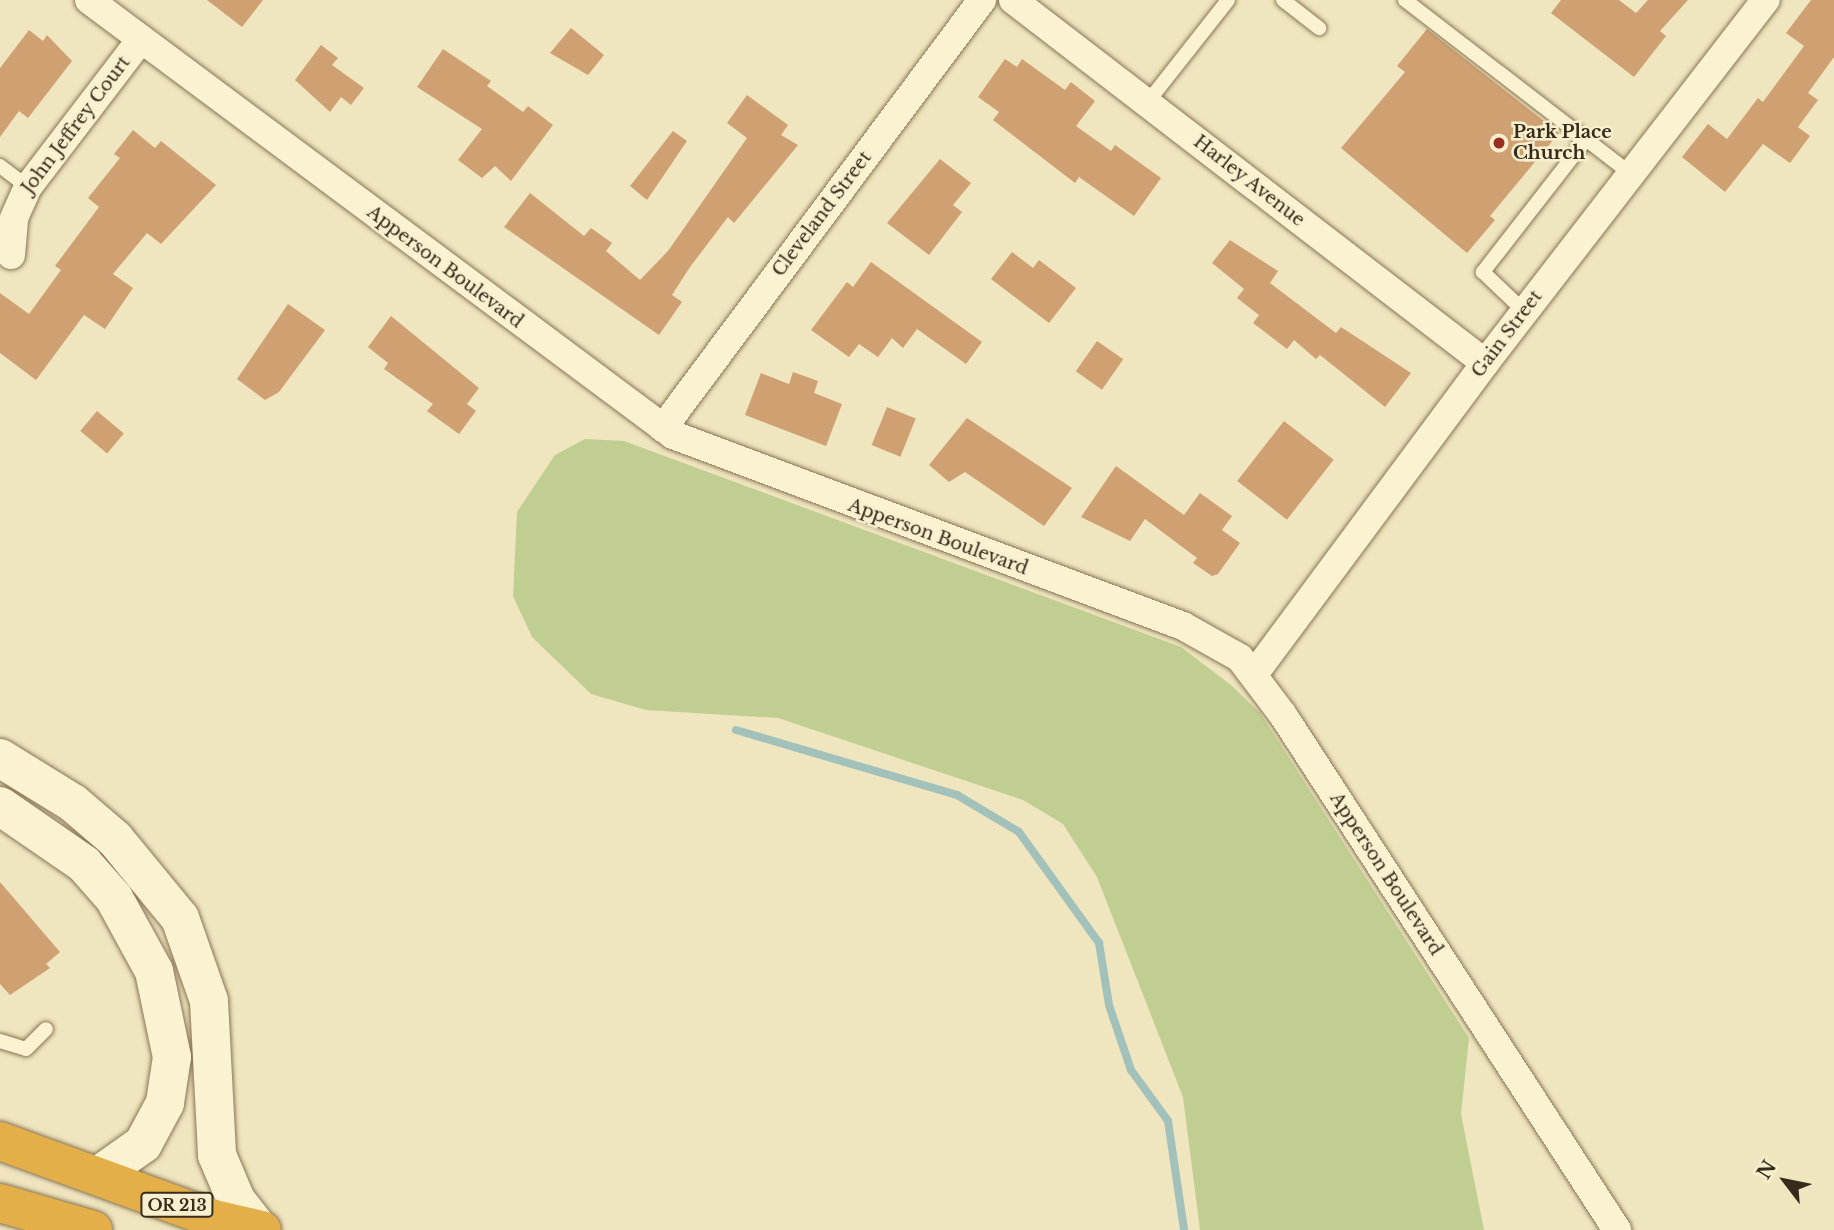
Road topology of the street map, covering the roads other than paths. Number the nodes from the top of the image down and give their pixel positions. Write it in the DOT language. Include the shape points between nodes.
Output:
graph roads {
  1 [pos="89,0"];
  2 [pos="982,0"];
  3 [pos="1013,0"];
  4 [pos="1228,0"];
  5 [pos="1283,0"];
  6 [pos="1405,0"];
  7 [pos="1766,0"];
  8 [pos="1319,28"];
  9 [pos="141,39"];
  10 [pos="1147,103"];
  11 [pos="1578,133"];
  12 [pos="0,166"];
  13 [pos="1631,174"];
  14 [pos="28,187"];
  15 [pos="11,254"];
  16 [pos="1524,311"];
  17 [pos="1485,363"];
  18 [pos="663,428"];
  19 [pos="1255,673"];
  20 [pos="0,758"];
  21 [pos="0,806"];
  22 [pos="46,1029"];
  23 [pos="0,1041"];
  24 [pos="0,1141"];
  25 [pos="98,1176"];
  26 [pos="0,1203"];
  27 [pos="57,1226"];
  28 [pos="260,1229"];
  29 [pos="93,1230"];
  30 [pos="1616,1230"];
  1 -- 9 [label="street, Apperson Boulevard"];
  2 -- 18 [label="street, Cleveland Street"];
  3 -- 10 [label="street, Harley Avenue"];
  4 -- 10 [label="lane"];
  5 -- 8 [label="lane"];
  6 -- 11 [label="lane"];
  7 -- 13 [label="street, Gain Street"];
  9 -- 14 [label="street, John Jeffrey Court"];
  9 -- 18 [label="street, Apperson Boulevard"];
  10 -- 17 [label="street, Harley Avenue"];
  11 -- 13 [label="lane"];
  11 -- 16 [label="lane" via="1581,146 1483,272"];
  12 -- 14 [label="lane"];
  13 -- 16 [label="street, Gain Street"];
  14 -- 15 [label="street, John Jeffrey Court" via="14,218"];
  16 -- 17 [label="street, Gain Street"];
  17 -- 19 [label="street, Gain Street"];
  18 -- 19 [label="street, Apperson Boulevard" via="706,452 1183,626 1231,652"];
  19 -- 30 [label="street, Apperson Boulevard"];
  20 -- 28 [label="main road" via="73,803 115,839 180,918 209,1001 217,1155 236,1200"];
  21 -- 25 [label="main road" via="83,864 114,898 154,971 172,1057 165,1103 143,1143"];
  22 -- 23 [label="lane" via="26,1049"];
  24 -- 25 [label="highway, OR 213"];
  25 -- 28 [label="highway, OR 213" via="214,1219"];
  26 -- 27 [label="highway"];
  27 -- 29 [label="highway"];
}
